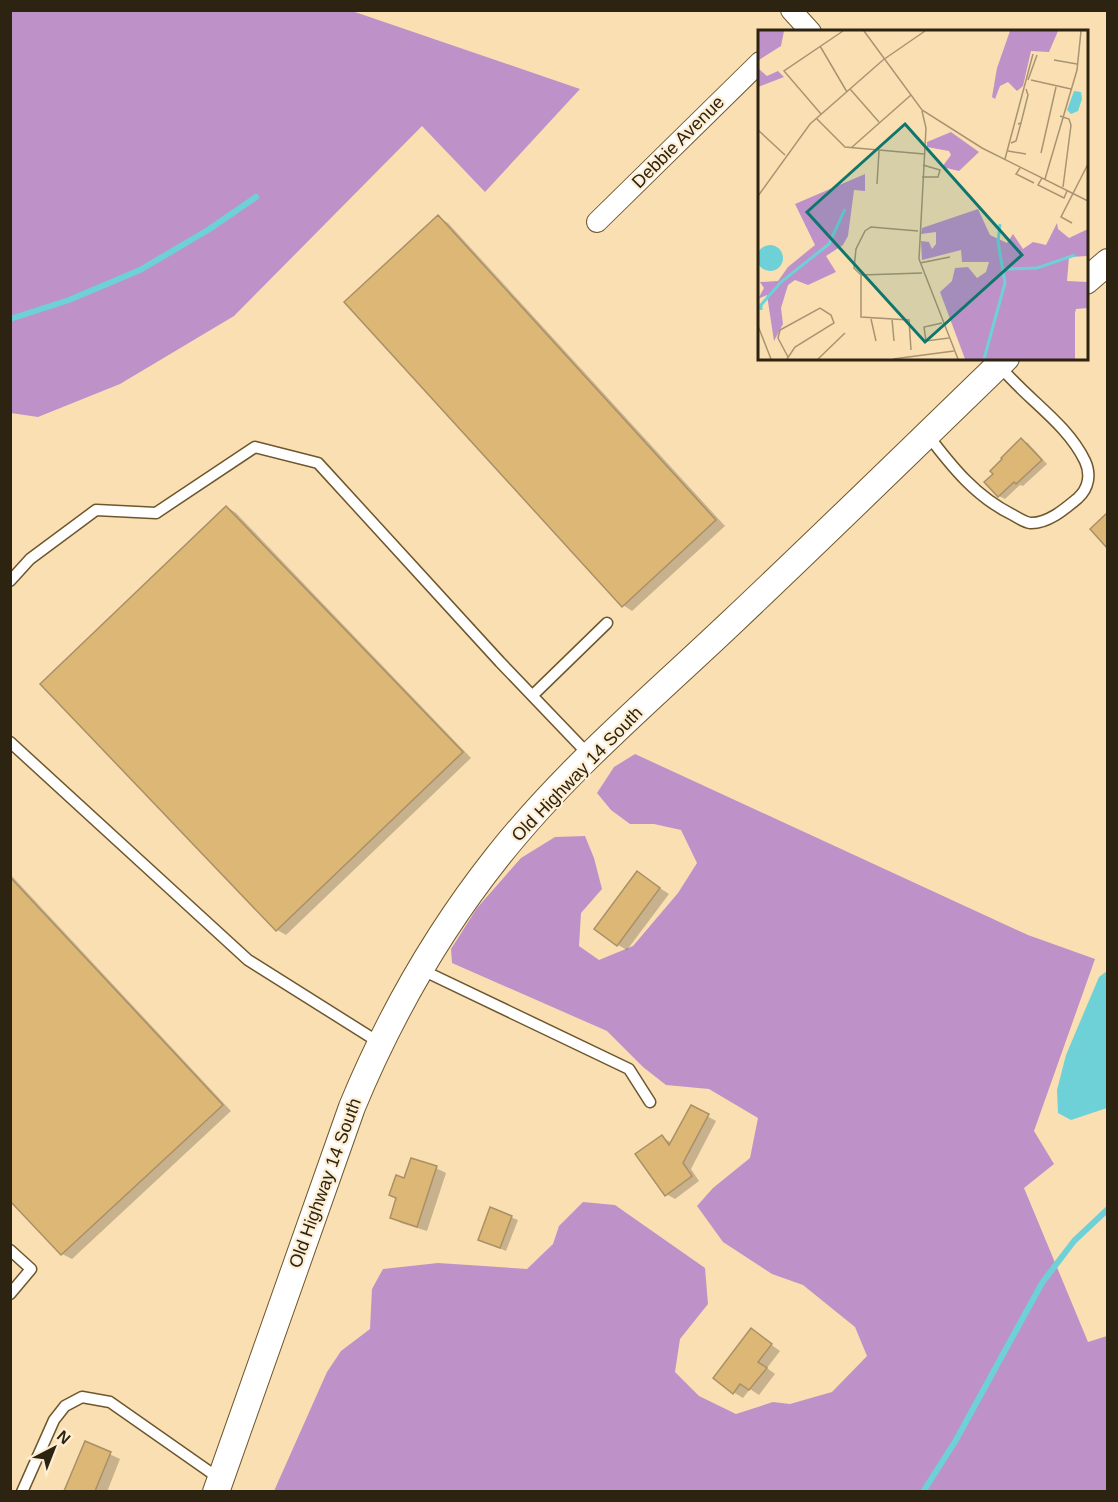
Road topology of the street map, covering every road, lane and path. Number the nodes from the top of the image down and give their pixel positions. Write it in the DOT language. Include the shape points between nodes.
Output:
graph roads {
  1 [pos="758,63"];
  2 [pos="597,222"];
  3 [pos="1107,262"];
  4 [pos="1088,279"];
  5 [pos="1002,362"];
  6 [pos="927,434"];
  7 [pos="10,581"];
  8 [pos="607,623"];
  9 [pos="533,695"];
  10 [pos="10,742"];
  11 [pos="590,756"];
  12 [pos="420,969"];
  13 [pos="380,1043"];
  14 [pos="650,1102"];
  15 [pos="10,1250"];
  16 [pos="10,1294"];
  17 [pos="218,1485"];
  18 [pos="22,1491"];
  1 -- 2 [label="street, Debbie Avenue"];
  3 -- 4 [label="street"];
  5 -- 6 [label="street, Old Highway 14 South"];
  5 -- 6 [label="lane" via="1012,382 1066,434 1086,462 1089,481 1083,493 1046,520 1029,523 983,498"];
  6 -- 11 [label="street, Old Highway 14 South"];
  7 -- 9 [label="lane" via="30,559 96,510 156,513 255,447 318,463"];
  8 -- 9 [label="lane"];
  9 -- 11 [label="lane"];
  10 -- 13 [label="lane" via="248,960"];
  11 -- 12 [label="street, Old Highway 14 South" via="500,854"];
  12 -- 13 [label="street, Old Highway 14 South"];
  12 -- 14 [label="lane" via="629,1069"];
  13 -- 17 [label="street, Old Highway 14 South" via="352,1107"];
  15 -- 16 [label="lane" via="31,1269"];
  17 -- 18 [label="lane" via="110,1402 82,1397 65,1406 54,1420"];
}
